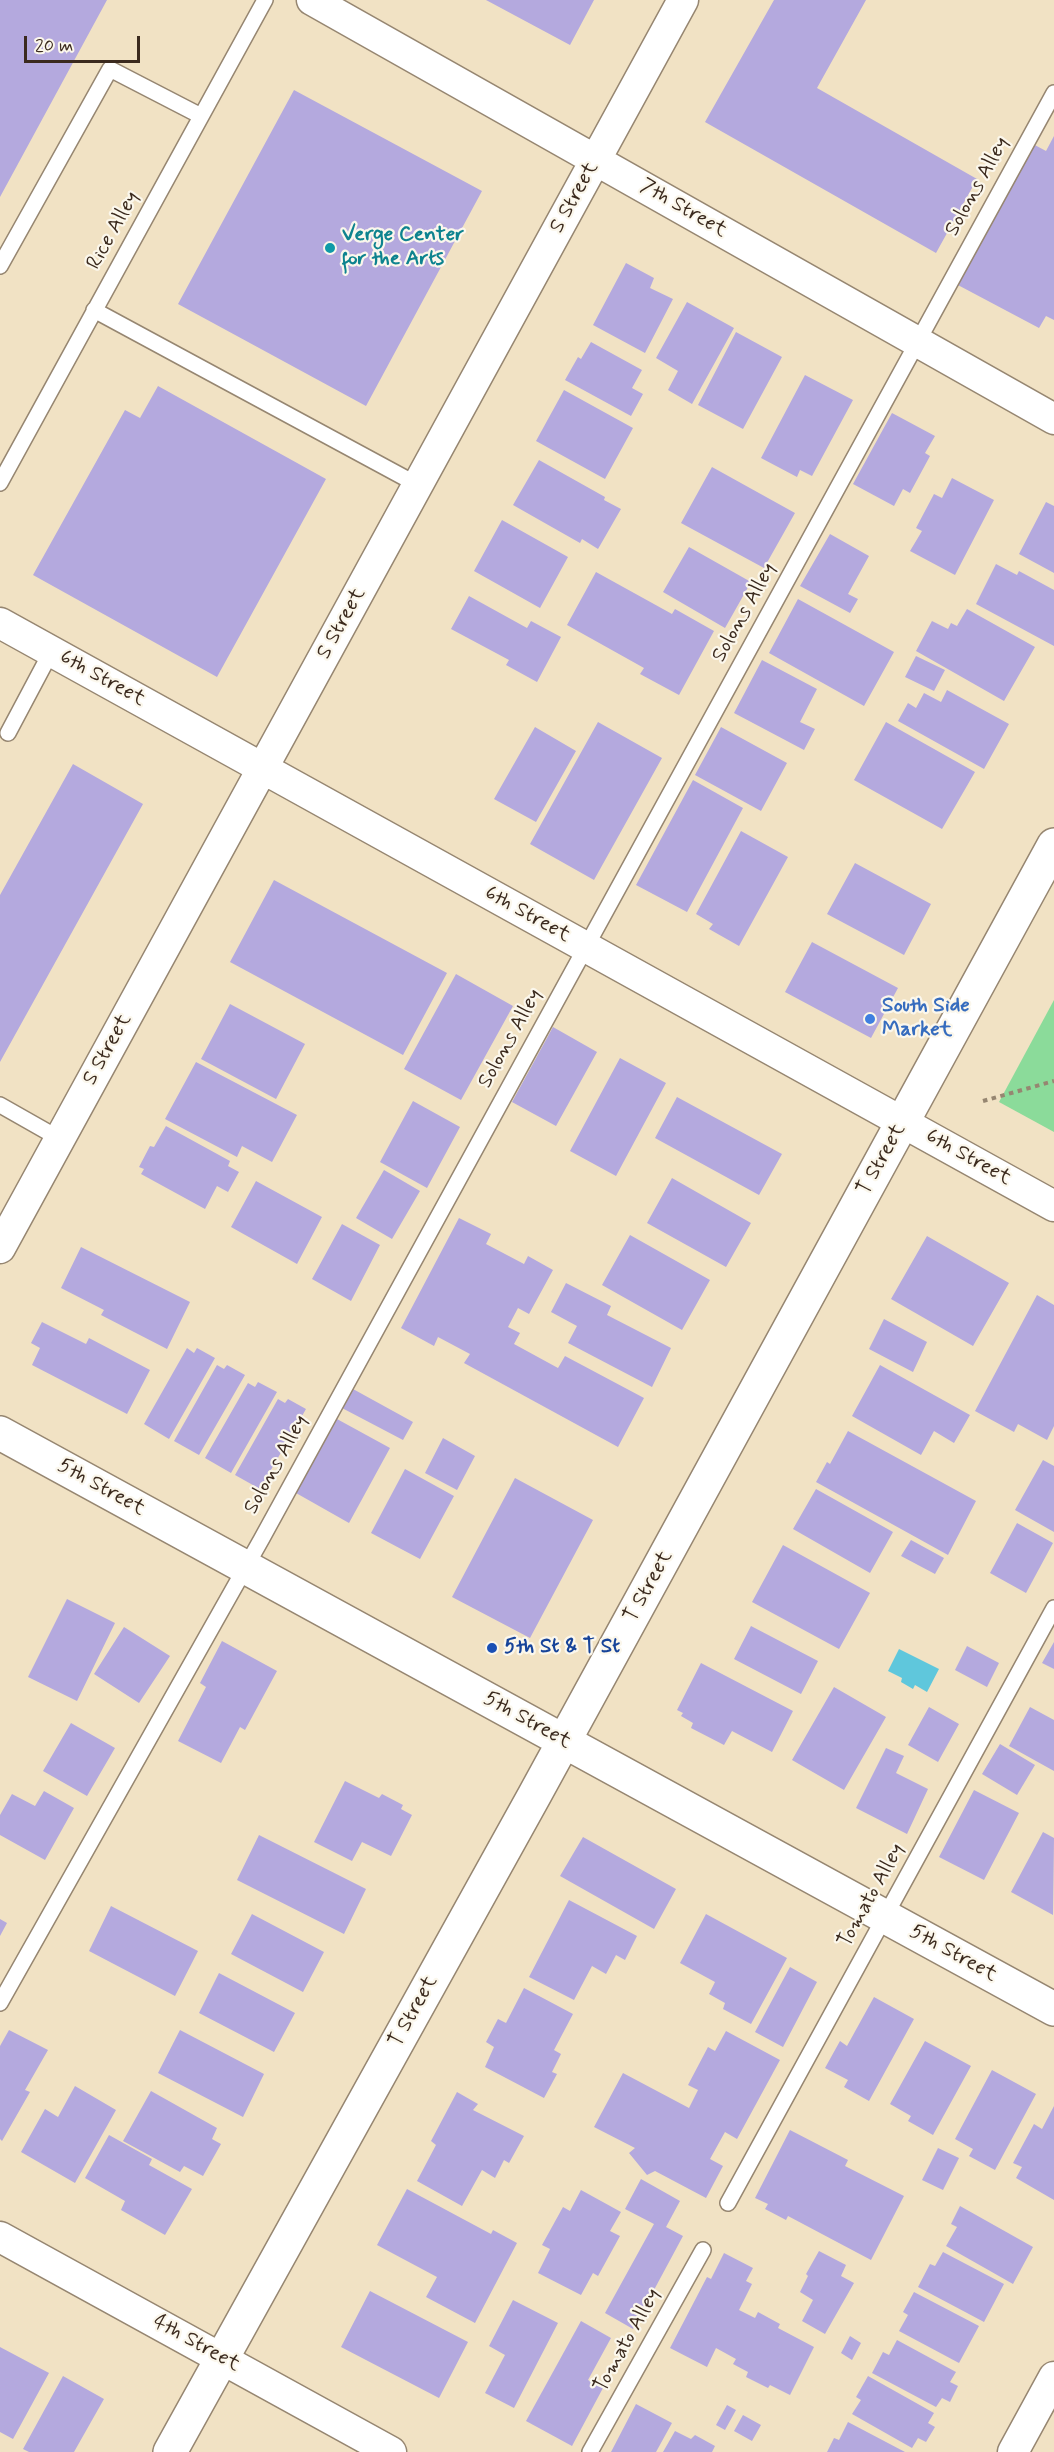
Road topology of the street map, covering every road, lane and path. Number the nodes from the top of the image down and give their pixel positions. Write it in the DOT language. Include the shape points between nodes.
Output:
graph roads {
  1 [pos="265,0"];
  2 [pos="312,0"];
  3 [pos="684,0"];
  4 [pos="1054,93"];
  5 [pos="201,116"];
  6 [pos="596,160"];
  7 [pos="0,266"];
  8 [pos="94,310"];
  9 [pos="917,342"];
  10 [pos="1054,418"];
  11 [pos="2,473"];
  12 [pos="418,485"];
  13 [pos="0,623"];
  14 [pos="51,652"];
  15 [pos="8,733"];
  16 [pos="263,769"];
  17 [pos="1054,845"];
  18 [pos="586,947"];
  19 [pos="1054,1081"];
  20 [pos="983,1101"];
  21 [pos="0,1105"];
  22 [pos="904,1122"];
  23 [pos="60,1139"];
  24 [pos="1054,1206"];
  25 [pos="0,1248"];
  26 [pos="0,1432"];
  27 [pos="246,1567"];
  28 [pos="1054,1608"];
  29 [pos="564,1741"];
  30 [pos="885,1917"];
  31 [pos="0,2003"];
  32 [pos="1054,2009"];
  33 [pos="728,2204"];
  34 [pos="0,2236"];
  35 [pos="703,2250"];
  36 [pos="221,2359"];
  37 [pos="1054,2378"];
  38 [pos="170,2452"];
  39 [pos="391,2452"];
  40 [pos="590,2452"];
  41 [pos="1013,2452"];
  1 -- 5 [label="lane, Rice Alley"];
  2 -- 6 [label="street, 7th Street"];
  3 -- 6 [label="street, S Street"];
  4 -- 9 [label="lane, Solons Alley"];
  5 -- 7 [label="lane" via="110,69"];
  5 -- 8 [label="lane, Rice Alley"];
  6 -- 9 [label="street, 7th Street"];
  6 -- 12 [label="street, S Street"];
  8 -- 11 [label="lane, Rice Alley"];
  8 -- 12 [label="lane"];
  9 -- 10 [label="street, 7th Street"];
  9 -- 18 [label="lane, Solons Alley"];
  12 -- 16 [label="street, S Street"];
  13 -- 14 [label="street, 6th Street"];
  14 -- 15 [label="lane"];
  14 -- 16 [label="street, 6th Street"];
  16 -- 18 [label="street, 6th Street"];
  16 -- 23 [label="street, S Street"];
  17 -- 22 [label="street, T Street"];
  18 -- 22 [label="street, 6th Street"];
  18 -- 27 [label="lane, Solons Alley"];
  19 -- 20 [label="path"];
  21 -- 23 [label="lane"];
  22 -- 24 [label="street, 6th Street"];
  22 -- 29 [label="street, T Street"];
  23 -- 25 [label="street, S Street"];
  26 -- 27 [label="street, 5th Street"];
  27 -- 29 [label="street, 5th Street"];
  27 -- 31 [label="lane, Solons Alley"];
  28 -- 30 [label="lane, Tomato Alley"];
  29 -- 30 [label="street, 5th Street"];
  29 -- 36 [label="street, T Street"];
  30 -- 32 [label="street, 5th Street"];
  30 -- 33 [label="lane, Tomato Alley"];
  34 -- 36 [label="street, 4th Street"];
  35 -- 40 [label="lane, Tomato Alley"];
  36 -- 38 [label="street, T Street"];
  36 -- 39 [label="street, 4th Street"];
  37 -- 41 [label="street"];
}
